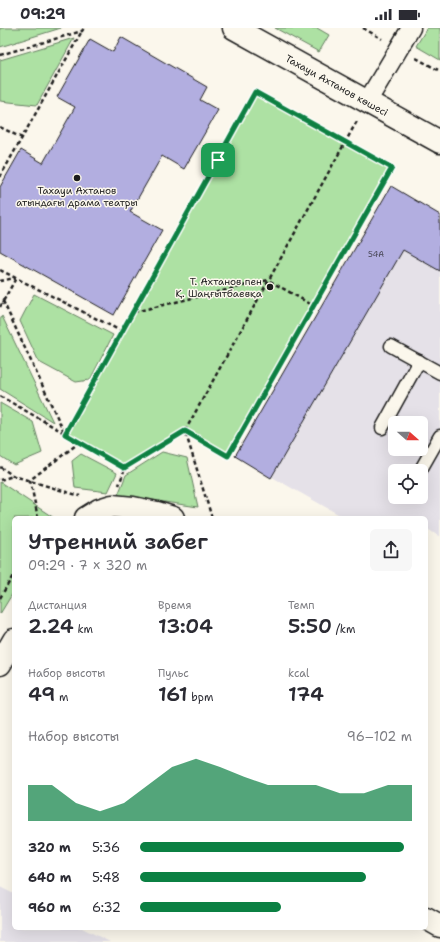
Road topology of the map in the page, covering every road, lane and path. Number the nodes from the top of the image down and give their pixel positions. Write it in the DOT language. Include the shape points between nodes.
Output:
graph roads {
  1 [pos="234,28"];
  2 [pos="410,28"];
  3 [pos="83,29"];
  4 [pos="0,54"];
  5 [pos="367,102"];
  6 [pos="0,127"];
  7 [pos="22,138"];
  8 [pos="345,142"];
  9 [pos="440,142"];
  10 [pos="0,177"];
  11 [pos="0,270"];
  12 [pos="16,278"];
  13 [pos="268,280"];
  14 [pos="0,282"];
  15 [pos="3,301"];
  16 [pos="314,306"];
  17 [pos="0,307"];
  18 [pos="134,312"];
  19 [pos="123,332"];
  20 [pos="391,346"];
  21 [pos="419,361"];
  22 [pos="440,373"];
  23 [pos="0,396"];
  24 [pos="382,428"];
  25 [pos="185,431"];
  26 [pos="65,434"];
  27 [pos="440,436"];
  28 [pos="80,442"];
  29 [pos="424,464"];
  30 [pos="0,467"];
  31 [pos="124,468"];
  32 [pos="14,476"];
  33 [pos="0,480"];
  34 [pos="30,480"];
  35 [pos="112,506"];
  36 [pos="38,516"];
  37 [pos="90,516"];
  38 [pos="168,516"];
  39 [pos="211,516"];
  40 [pos="12,577"];
  41 [pos="0,598"];
  42 [pos="12,643"];
  43 [pos="0,664"];
  44 [pos="428,919"];
  45 [pos="440,926"];
  1 -- 5 [label="street, Тахауи Ахтанов көшесі"];
  2 -- 5 [label="street"];
  3 -- 4 [label="path"];
  3 -- 7 [label="path"];
  5 -- 9 [label="street, Тахауи Ахтанов көшесі"];
  6 -- 7 [label="path"];
  7 -- 10 [label="path"];
  8 -- 13 [label="path"];
  8 -- 16 [label="path" via="392,168"];
  8 -- 18 [label="path" via="255,92"];
  11 -- 12 [label="path"];
  12 -- 14 [label="path"];
  12 -- 15 [label="path"];
  12 -- 19 [label="path"];
  13 -- 16 [label="path"];
  13 -- 18 [label="path"];
  13 -- 25 [label="path"];
  15 -- 17 [label="path"];
  15 -- 26 [label="path"];
  16 -- 25 [label="path" via="228,456"];
  18 -- 19 [label="path"];
  19 -- 26 [label="path"];
  20 -- 21 [label="lane"];
  21 -- 22 [label="lane"];
  21 -- 24 [label="lane"];
  23 -- 26 [label="path"];
  25 -- 31 [label="path"];
  25 -- 39 [label="path"];
  26 -- 28 [label="path"];
  27 -- 29 [label="lane"];
  28 -- 31 [label="path"];
  28 -- 34 [label="path"];
  30 -- 32 [label="path"];
  31 -- 35 [label="path"];
  32 -- 33 [label="path"];
  32 -- 34 [label="path"];
  34 -- 35 [label="path"];
  34 -- 36 [label="path"];
  35 -- 37 [label="street"];
  35 -- 38 [label="street" via="157,512"];
  40 -- 41 [label="path"];
  42 -- 43 [label="street"];
  44 -- 45 [label="street"];
}
